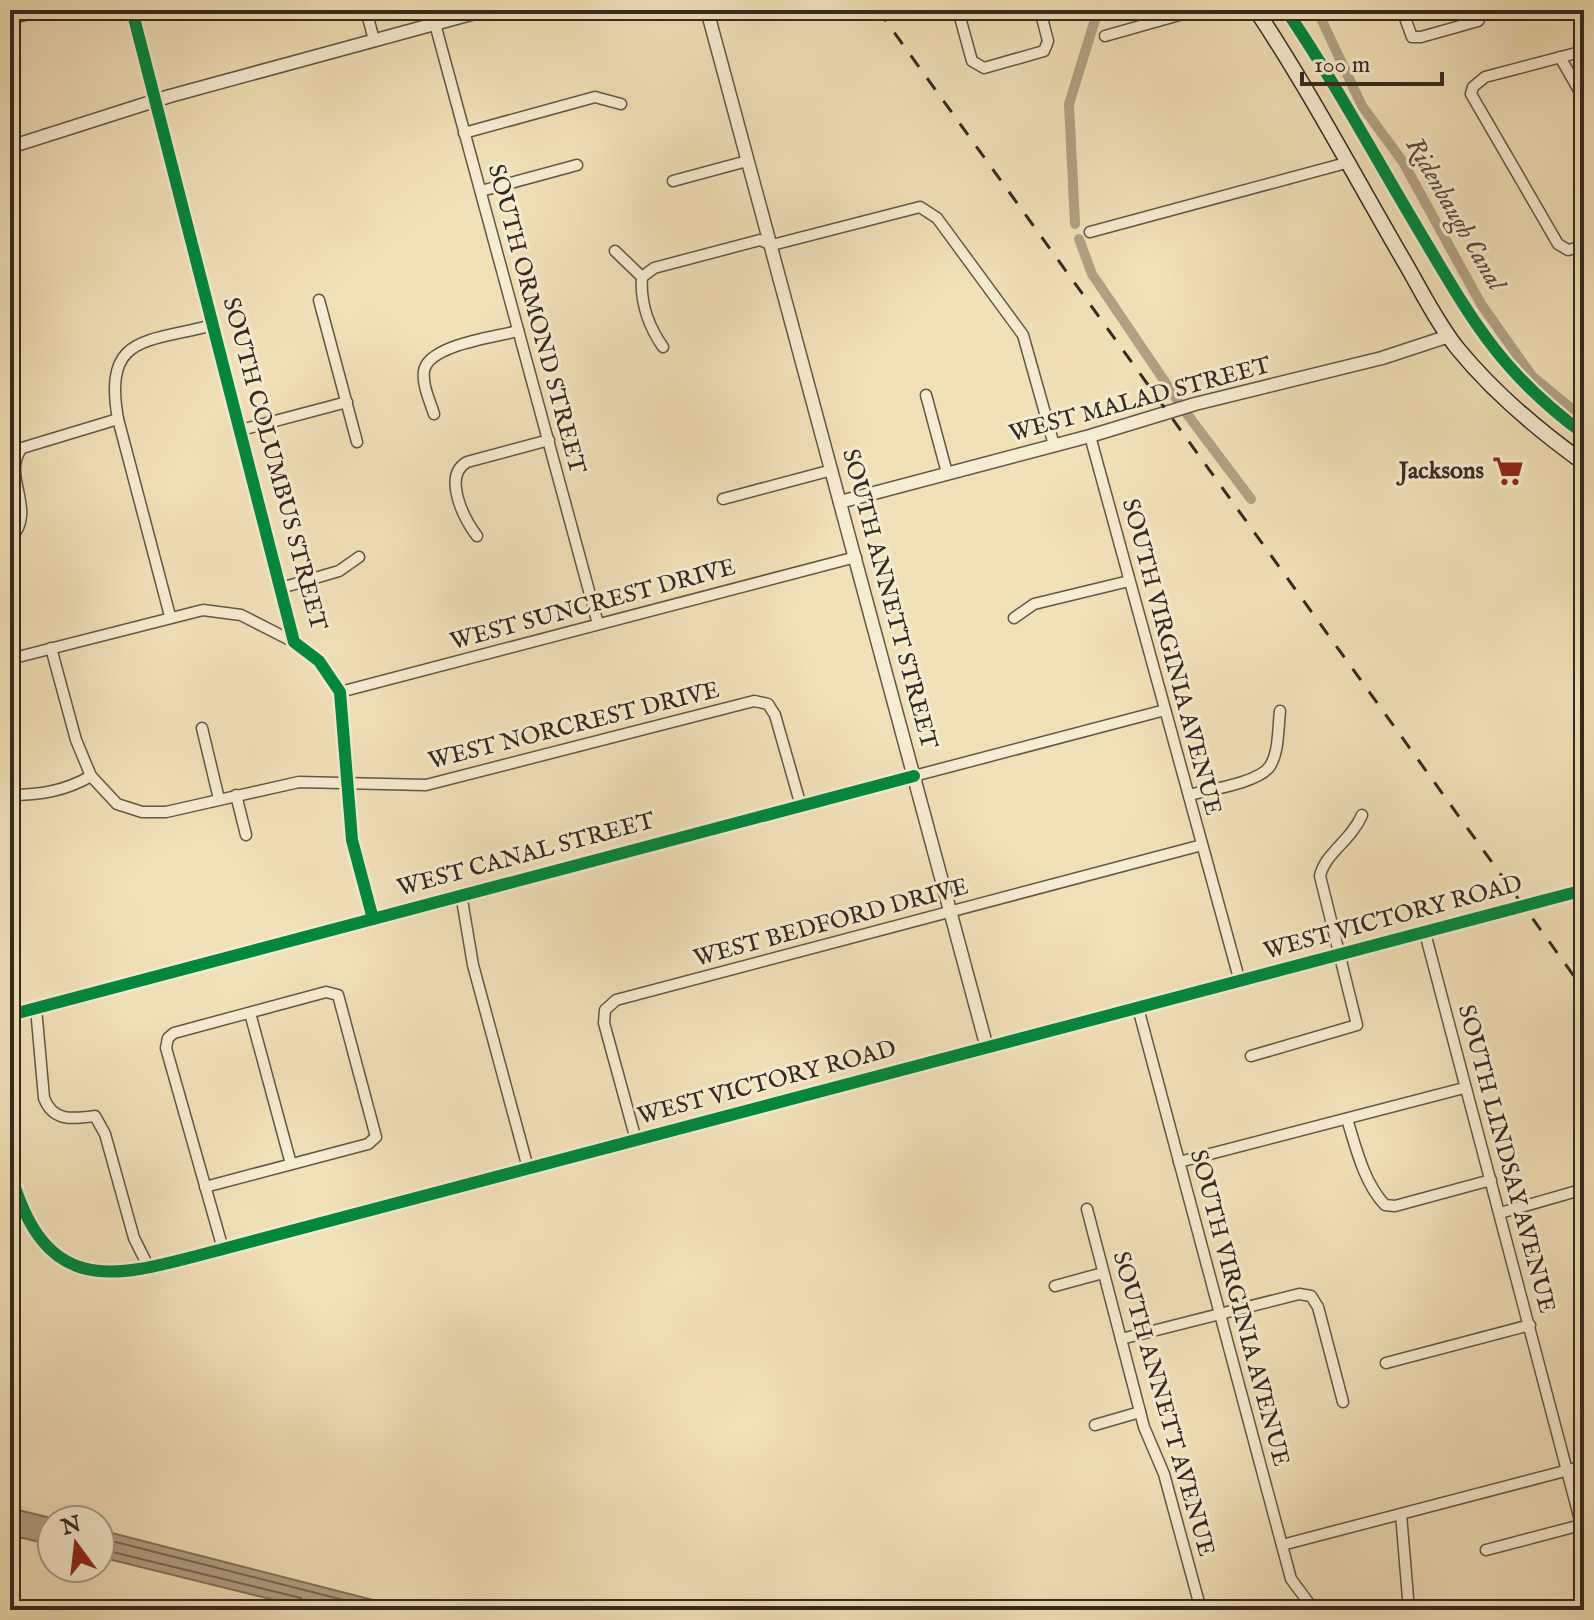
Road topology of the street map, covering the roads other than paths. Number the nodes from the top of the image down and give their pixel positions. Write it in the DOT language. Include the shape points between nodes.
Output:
graph roads {
  1 [pos="44,10"];
  2 [pos="132,10"];
  3 [pos="366,10"];
  4 [pos="486,10"];
  5 [pos="707,10"];
  6 [pos="958,10"];
  7 [pos="1040,10"];
  8 [pos="1197,10"];
  9 [pos="1256,10"];
  10 [pos="1402,10"];
  11 [pos="1484,13"];
  12 [pos="10,19"];
  13 [pos="435,24"];
  14 [pos="1105,36"];
  15 [pos="374,40"];
  16 [pos="1584,51"];
  17 [pos="1560,57"];
  18 [pos="1584,99"];
  19 [pos="156,101"];
  20 [pos="621,104"];
  21 [pos="464,133"];
  22 [pos="10,147"];
  23 [pos="747,161"];
  24 [pos="1346,163"];
  25 [pos="577,165"];
  26 [pos="673,181"];
  27 [pos="481,191"];
  28 [pos="1090,232"];
  29 [pos="772,245"];
  30 [pos="1584,246"];
  31 [pos="615,251"];
  32 [pos="642,277"];
  33 [pos="319,300"];
  34 [pos="213,325"];
  35 [pos="518,331"];
  36 [pos="1449,336"];
  37 [pos="663,347"];
  38 [pos="926,395"];
  39 [pos="347,402"];
  40 [pos="434,414"];
  41 [pos="118,419"];
  42 [pos="241,430"];
  43 [pos="1090,436"];
  44 [pos="549,440"];
  45 [pos="357,442"];
  46 [pos="1054,445"];
  47 [pos="1584,463"];
  48 [pos="832,470"];
  49 [pos="947,473"];
  50 [pos="723,499"];
  51 [pos="840,502"];
  52 [pos="477,536"];
  53 [pos="10,539"];
  54 [pos="359,557"];
  55 [pos="856,557"];
  56 [pos="1129,581"];
  57 [pos="281,588"];
  58 [pos="170,616"];
  59 [pos="1014,618"];
  60 [pos="598,624"];
  61 [pos="294,642"];
  62 [pos="51,648"];
  63 [pos="10,659"];
  64 [pos="340,692"];
  65 [pos="1165,710"];
  66 [pos="1280,711"];
  67 [pos="202,728"];
  68 [pos="91,776"];
  69 [pos="914,776"];
  70 [pos="347,781"];
  71 [pos="10,795"];
  72 [pos="236,795"];
  73 [pos="1189,795"];
  74 [pos="219,799"];
  75 [pos="801,806"];
  76 [pos="1362,815"];
  77 [pos="246,835"];
  78 [pos="1202,845"];
  79 [pos="1584,890"];
  80 [pos="461,894"];
  81 [pos="950,913"];
  82 [pos="373,919"];
  83 [pos="1425,933"];
  84 [pos="1339,955"];
  85 [pos="1240,982"];
  86 [pos="36,1008"];
  87 [pos="1138,1008"];
  88 [pos="250,1013"];
  89 [pos="10,1015"];
  90 [pos="987,1048"];
  91 [pos="1251,1056"];
  92 [pos="1464,1088"];
  93 [pos="1347,1119"];
  94 [pos="636,1140"];
  95 [pos="1179,1162"];
  96 [pos="291,1164"];
  97 [pos="528,1168"];
  98 [pos="10,1171"];
  99 [pos="1491,1180"];
  100 [pos="205,1187"];
  101 [pos="1584,1189"];
  102 [pos="1087,1209"];
  103 [pos="1500,1213"];
  104 [pos="223,1249"];
  105 [pos="149,1268"];
  106 [pos="1103,1273"];
  107 [pos="1055,1286"];
  108 [pos="1220,1314"];
  109 [pos="1530,1325"];
  110 [pos="1121,1339"];
  111 [pos="1386,1363"];
  112 [pos="1343,1402"];
  113 [pos="1140,1412"];
  114 [pos="1095,1425"];
  115 [pos="1584,1466"];
  116 [pos="1569,1470"];
  117 [pos="1401,1514"];
  118 [pos="1583,1530"];
  119 [pos="1282,1545"];
  120 [pos="1486,1550"];
  121 [pos="1201,1610"];
  122 [pos="1314,1610"];
  123 [pos="1409,1610"];
  1 -- 12 [label="street"];
  2 -- 19 [label="street, SOUTH COLUMBUS STREET"];
  3 -- 15 [label="street"];
  4 -- 13 [label="street"];
  5 -- 23 [label="street, SOUTH ANNETT STREET"];
  6 -- 7 [label="street" via="977,67 1047,48"];
  8 -- 14 [label="street"];
  9 -- 24 [label="main road"];
  10 -- 11 [label="street" via="1412,37 1468,25"];
  13 -- 15 [label="street"];
  13 -- 21 [label="street, SOUTH ORMOND STREET"];
  15 -- 19 [label="street"];
  16 -- 17 [label="street"];
  17 -- 18 [label="street"];
  17 -- 30 [label="street" via="1485,77 1473,87 1474,102 1562,249"];
  19 -- 22 [label="street"];
  19 -- 34 [label="street, SOUTH COLUMBUS STREET"];
  20 -- 21 [label="street" via="595,97"];
  21 -- 27 [label="street, SOUTH ORMOND STREET"];
  23 -- 26 [label="street"];
  23 -- 29 [label="street, SOUTH ANNETT STREET"];
  24 -- 28 [label="street"];
  24 -- 36 [label="main road"];
  25 -- 27 [label="street"];
  27 -- 35 [label="street, SOUTH ORMOND STREET"];
  29 -- 32 [label="street" via="760,240 654,268"];
  29 -- 46 [label="street" via="920,207 937,218 1023,335"];
  29 -- 48 [label="street, SOUTH ANNETT STREET"];
  31 -- 32 [label="street"];
  32 -- 37 [label="street" via="652,332"];
  33 -- 39 [label="street"];
  34 -- 41 [label="street" via="138,345 122,355 115,372"];
  34 -- 42 [label="street, SOUTH COLUMBUS STREET"];
  35 -- 40 [label="street" via="442,350 429,360 424,373"];
  35 -- 44 [label="street, SOUTH ORMOND STREET"];
  36 -- 43 [label="street, WEST MALAD STREET"];
  36 -- 47 [label="main road" via="1500,395"];
  38 -- 49 [label="street"];
  39 -- 42 [label="street"];
  39 -- 45 [label="street"];
  41 -- 53 [label="street" via="33,442 13,456 11,477 22,515"];
  41 -- 58 [label="street"];
  42 -- 57 [label="street, SOUTH COLUMBUS STREET"];
  43 -- 46 [label="street, WEST MALAD STREET"];
  43 -- 56 [label="street, SOUTH VIRGINIA AVENUE"];
  44 -- 52 [label="street" via="467,462 457,470 465,517"];
  44 -- 60 [label="street, SOUTH ORMOND STREET"];
  46 -- 49 [label="street, WEST MALAD STREET"];
  48 -- 50 [label="street"];
  48 -- 51 [label="street, SOUTH ANNETT STREET"];
  49 -- 51 [label="street, WEST MALAD STREET"];
  51 -- 55 [label="street, SOUTH ANNETT STREET"];
  54 -- 57 [label="street" via="339,571"];
  55 -- 60 [label="street, WEST SUNCREST DRIVE"];
  55 -- 69 [label="street, SOUTH ANNETT STREET"];
  56 -- 59 [label="street" via="1034,604"];
  56 -- 65 [label="street, SOUTH VIRGINIA AVENUE"];
  57 -- 61 [label="street, SOUTH COLUMBUS STREET"];
  58 -- 61 [label="street" via="230,612"];
  58 -- 62 [label="street"];
  60 -- 64 [label="street, WEST SUNCREST DRIVE"];
  61 -- 64 [label="street, SOUTH COLUMBUS STREET" via="319,661"];
  62 -- 63 [label="street"];
  62 -- 68 [label="street"];
  64 -- 70 [label="street"];
  65 -- 69 [label="street, WEST CANAL STREET"];
  65 -- 73 [label="street, SOUTH VIRGINIA AVENUE"];
  66 -- 73 [label="street" via="1268,769 1258,777"];
  67 -- 74 [label="street"];
  68 -- 71 [label="street" via="43,795"];
  68 -- 74 [label="street, WEST NORCREST DRIVE" via="117,804 142,812"];
  69 -- 75 [label="street, WEST CANAL STREET"];
  69 -- 81 [label="street, SOUTH ANNETT STREET"];
  70 -- 72 [label="street, WEST NORCREST DRIVE" via="299,782"];
  70 -- 75 [label="street, WEST NORCREST DRIVE" via="441,783 754,701 768,704 775,715"];
  70 -- 82 [label="street" via="352,840"];
  72 -- 74 [label="street, WEST NORCREST DRIVE"];
  72 -- 77 [label="street"];
  73 -- 78 [label="street, SOUTH VIRGINIA AVENUE"];
  75 -- 80 [label="street, WEST CANAL STREET"];
  76 -- 84 [label="street" via="1349,839 1322,866 1320,876"];
  78 -- 81 [label="street, WEST BEDFORD DRIVE"];
  78 -- 85 [label="street, SOUTH VIRGINIA AVENUE"];
  79 -- 83 [label="street, WEST VICTORY ROAD"];
  80 -- 82 [label="street, WEST CANAL STREET"];
  80 -- 97 [label="street" via="473,965"];
  81 -- 90 [label="street, SOUTH ANNETT STREET"];
  81 -- 94 [label="street, WEST BEDFORD DRIVE" via="609,1004 604,1023"];
  82 -- 86 [label="street, WEST CANAL STREET"];
  83 -- 84 [label="street, WEST VICTORY ROAD"];
  83 -- 92 [label="street, SOUTH LINDSAY AVENUE"];
  84 -- 85 [label="street, WEST VICTORY ROAD"];
  84 -- 91 [label="street" via="1357,1025"];
  85 -- 87 [label="street, WEST VICTORY ROAD"];
  86 -- 89 [label="street, WEST CANAL STREET"];
  86 -- 105 [label="street" via="49,1110 58,1117 95,1116 105,1134 134,1238"];
  87 -- 90 [label="street, WEST VICTORY ROAD"];
  87 -- 95 [label="street, SOUTH VIRGINIA AVENUE"];
  88 -- 96 [label="street"];
  88 -- 96 [label="street" via="326,992 338,995 376,1137 368,1144"];
  88 -- 100 [label="street" via="168,1038 166,1048"];
  90 -- 94 [label="street, WEST VICTORY ROAD"];
  92 -- 93 [label="street"];
  92 -- 99 [label="street, SOUTH LINDSAY AVENUE"];
  93 -- 95 [label="street"];
  93 -- 99 [label="street" via="1358,1157 1385,1205"];
  94 -- 97 [label="street, WEST VICTORY ROAD"];
  95 -- 108 [label="street, SOUTH VIRGINIA AVENUE"];
  96 -- 100 [label="street"];
  97 -- 104 [label="street, WEST VICTORY ROAD"];
  98 -- 105 [label="street, WEST VICTORY ROAD" via="35,1232 67,1261 112,1275"];
  99 -- 103 [label="street, SOUTH LINDSAY AVENUE"];
  100 -- 104 [label="street"];
  101 -- 103 [label="street"];
  102 -- 106 [label="street, SOUTH ANNETT AVENUE"];
  103 -- 109 [label="street, SOUTH LINDSAY AVENUE"];
  104 -- 105 [label="street, WEST VICTORY ROAD"];
  106 -- 107 [label="street"];
  106 -- 110 [label="street, SOUTH ANNETT AVENUE"];
  108 -- 110 [label="street"];
  108 -- 112 [label="street" via="1299,1294 1311,1296"];
  108 -- 119 [label="street, SOUTH VIRGINIA AVENUE"];
  109 -- 111 [label="street"];
  109 -- 116 [label="street, SOUTH LINDSAY AVENUE"];
  110 -- 113 [label="street, SOUTH ANNETT AVENUE"];
  113 -- 114 [label="street"];
  113 -- 121 [label="street, SOUTH ANNETT AVENUE" via="1164,1474"];
  115 -- 116 [label="street"];
  116 -- 117 [label="street"];
  116 -- 118 [label="street, SOUTH LINDSAY AVENUE"];
  117 -- 119 [label="street"];
  117 -- 123 [label="street"];
  118 -- 120 [label="street"];
  119 -- 122 [label="street, SOUTH VIRGINIA AVENUE" via="1291,1579"];
}
